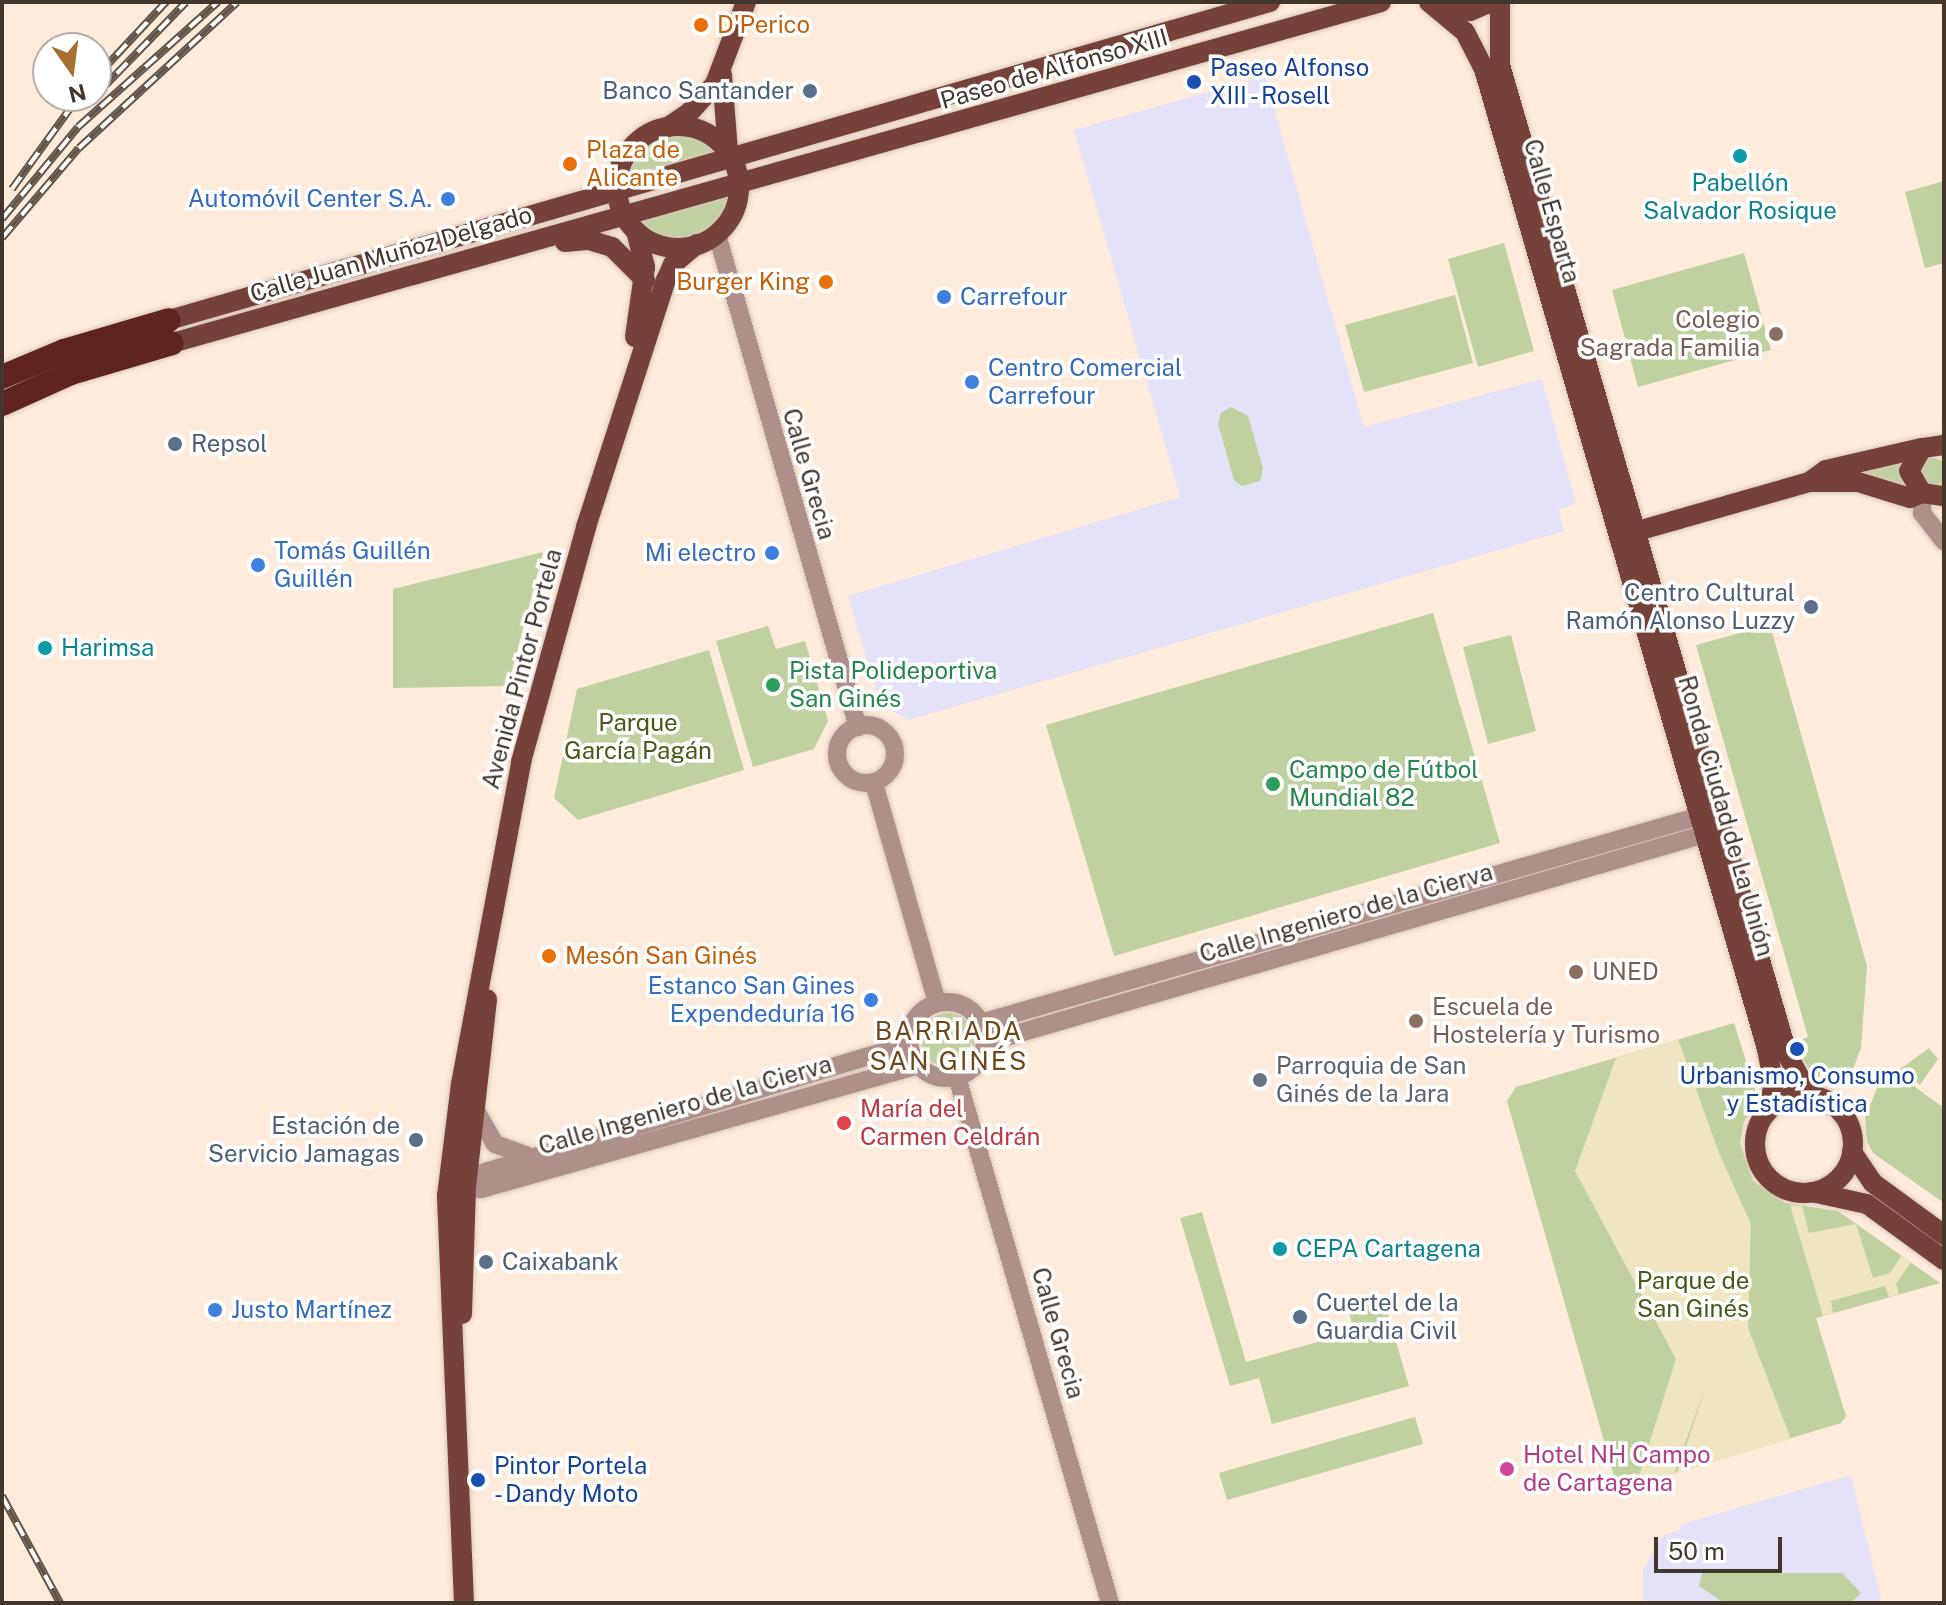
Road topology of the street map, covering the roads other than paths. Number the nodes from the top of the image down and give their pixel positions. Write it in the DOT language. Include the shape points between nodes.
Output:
graph roads {
  1 [pos="746,2"];
  2 [pos="1270,2"];
  3 [pos="1381,2"];
  4 [pos="1491,2"];
  5 [pos="1500,2"];
  6 [pos="1432,3"];
  7 [pos="722,71"];
  8 [pos="668,127"];
  9 [pos="730,155"];
  10 [pos="740,184"];
  11 [pos="617,191"];
  12 [pos="630,224"];
  13 [pos="717,234"];
  14 [pos="697,244"];
  15 [pos="510,247"];
  16 [pos="645,280"];
  17 [pos="171,332"];
  18 [pos="2,377"];
  19 [pos="624,396"];
  20 [pos="2,404"];
  21 [pos="1937,444"];
  22 [pos="1809,482"];
  23 [pos="1922,493"];
  24 [pos="1944,496"];
  25 [pos="1628,533"];
  26 [pos="1944,541"];
  27 [pos="858,727"];
  28 [pos="874,783"];
  29 [pos="1710,823"];
  30 [pos="488,959"];
  31 [pos="937,1003"];
  32 [pos="981,1023"];
  33 [pos="985,1043"];
  34 [pos="908,1044"];
  35 [pos="918,1065"];
  36 [pos="957,1077"];
  37 [pos="1810,1096"];
  38 [pos="459,1097"];
  39 [pos="1768,1110"];
  40 [pos="476,1111"];
  41 [pos="1852,1152"];
  42 [pos="529,1155"];
  43 [pos="465,1182"];
  44 [pos="1812,1192"];
  45 [pos="1944,1235"];
  46 [pos="1944,1260"];
  47 [pos="449,1272"];
  48 [pos="456,1379"];
  49 [pos="464,1603"];
  50 [pos="1110,1603"];
  1 -- 7 [label="main road"];
  2 -- 9 [label="main road, Paseo de Alfonso XIII"];
  3 -- 10 [label="main road, Paseo de Alfonso XIII"];
  4 -- 6 [label="main road" via="1461,12"];
  5 -- 25 [label="main road, Calle Esparta" via="1500,65"];
  6 -- 25 [label="main road, Calle Esparta" via="1465,32 1484,69"];
  7 -- 8 [label="main road" via="698,105"];
  7 -- 9 [label="main road"];
  8 -- 9 [label="main road" via="706,132"];
  8 -- 11 [label="main road" via="630,149"];
  9 -- 10 [label="main road"];
  9 -- 11 [label="main road"];
  10 -- 12 [label="main road"];
  10 -- 13 [label="main road" via="732,214"];
  11 -- 12 [label="main road"];
  11 -- 17 [label="main road, Calle Juan Muñoz Delgado"];
  12 -- 14 [label="main road" via="665,246"];
  12 -- 15 [label="main road, Calle Juan Muñoz Delgado"];
  12 -- 16 [label="main road, Avenida Pintor Portela"];
  13 -- 14 [label="main road"];
  13 -- 27 [label="street, Calle Grecia"];
  14 -- 19 [label="main road, Avenida Pintor Portela" via="673,264"];
  15 -- 16 [label="main road" via="601,242 622,253"];
  15 -- 17 [label="main road, Calle Juan Muñoz Delgado"];
  16 -- 19 [label="main road, Avenida Pintor Portela"];
  17 -- 18 [label="highway" via="64,351"];
  17 -- 20 [label="highway"];
  19 -- 30 [label="main road, Avenida Pintor Portela" via="524,752"];
  21 -- 22 [label="main road" via="1826,470"];
  21 -- 23 [label="main road" via="1909,471"];
  22 -- 23 [label="main road" via="1858,482 1901,497"];
  22 -- 25 [label="main road"];
  23 -- 24 [label="main road"];
  23 -- 26 [label="street" via="1922,513"];
  25 -- 29 [label="main road, Ronda Ciudad de La Unión"];
  27 -- 28 [label="street" via="841,738 838,765 850,779"];
  27 -- 28 [label="street" via="882,730 894,744 891,770"];
  28 -- 31 [label="street"];
  29 -- 32 [label="street"];
  29 -- 33 [label="street, Calle Ingeniero de la Cierva"];
  29 -- 37 [label="main road, Ronda Ciudad de La Unión" via="1788,1056"];
  29 -- 39 [label="main road, Ronda Ciudad de La Unión" via="1770,1062 1774,1091"];
  30 -- 38 [label="main road, Avenida Pintor Portela"];
  30 -- 40 [label="main road, Avenida Pintor Portela"];
  31 -- 32 [label="street" via="962,1005"];
  31 -- 34 [label="street" via="913,1022"];
  32 -- 33 [label="street"];
  33 -- 36 [label="street" via="976,1064"];
  34 -- 35 [label="street"];
  34 -- 42 [label="street"];
  35 -- 36 [label="street" via="939,1077"];
  35 -- 43 [label="street, Calle Ingeniero de la Cierva" via="481,1189"];
  36 -- 50 [label="street, Calle Grecia"];
  37 -- 39 [label="main road" via="1787,1099"];
  37 -- 41 [label="main road" via="1842,1114"];
  38 -- 43 [label="main road"];
  38 -- 47 [label="main road, Avenida Pintor Portela" via="447,1196"];
  39 -- 44 [label="main road" via="1755,1137 1760,1167 1782,1188"];
  40 -- 42 [label="street" via="495,1144"];
  40 -- 43 [label="main road, Avenida Pintor Portela"];
  41 -- 44 [label="main road" via="1841,1176"];
  41 -- 45 [label="main road" via="1873,1183"];
  42 -- 43 [label="street"];
  43 -- 47 [label="main road"];
  43 -- 48 [label="main road, Avenida Pintor Portela"];
  44 -- 46 [label="main road" via="1867,1204"];
  47 -- 48 [label="main road, Avenida Pintor Portela"];
  48 -- 49 [label="main road, Avenida Pintor Portela"];
}
